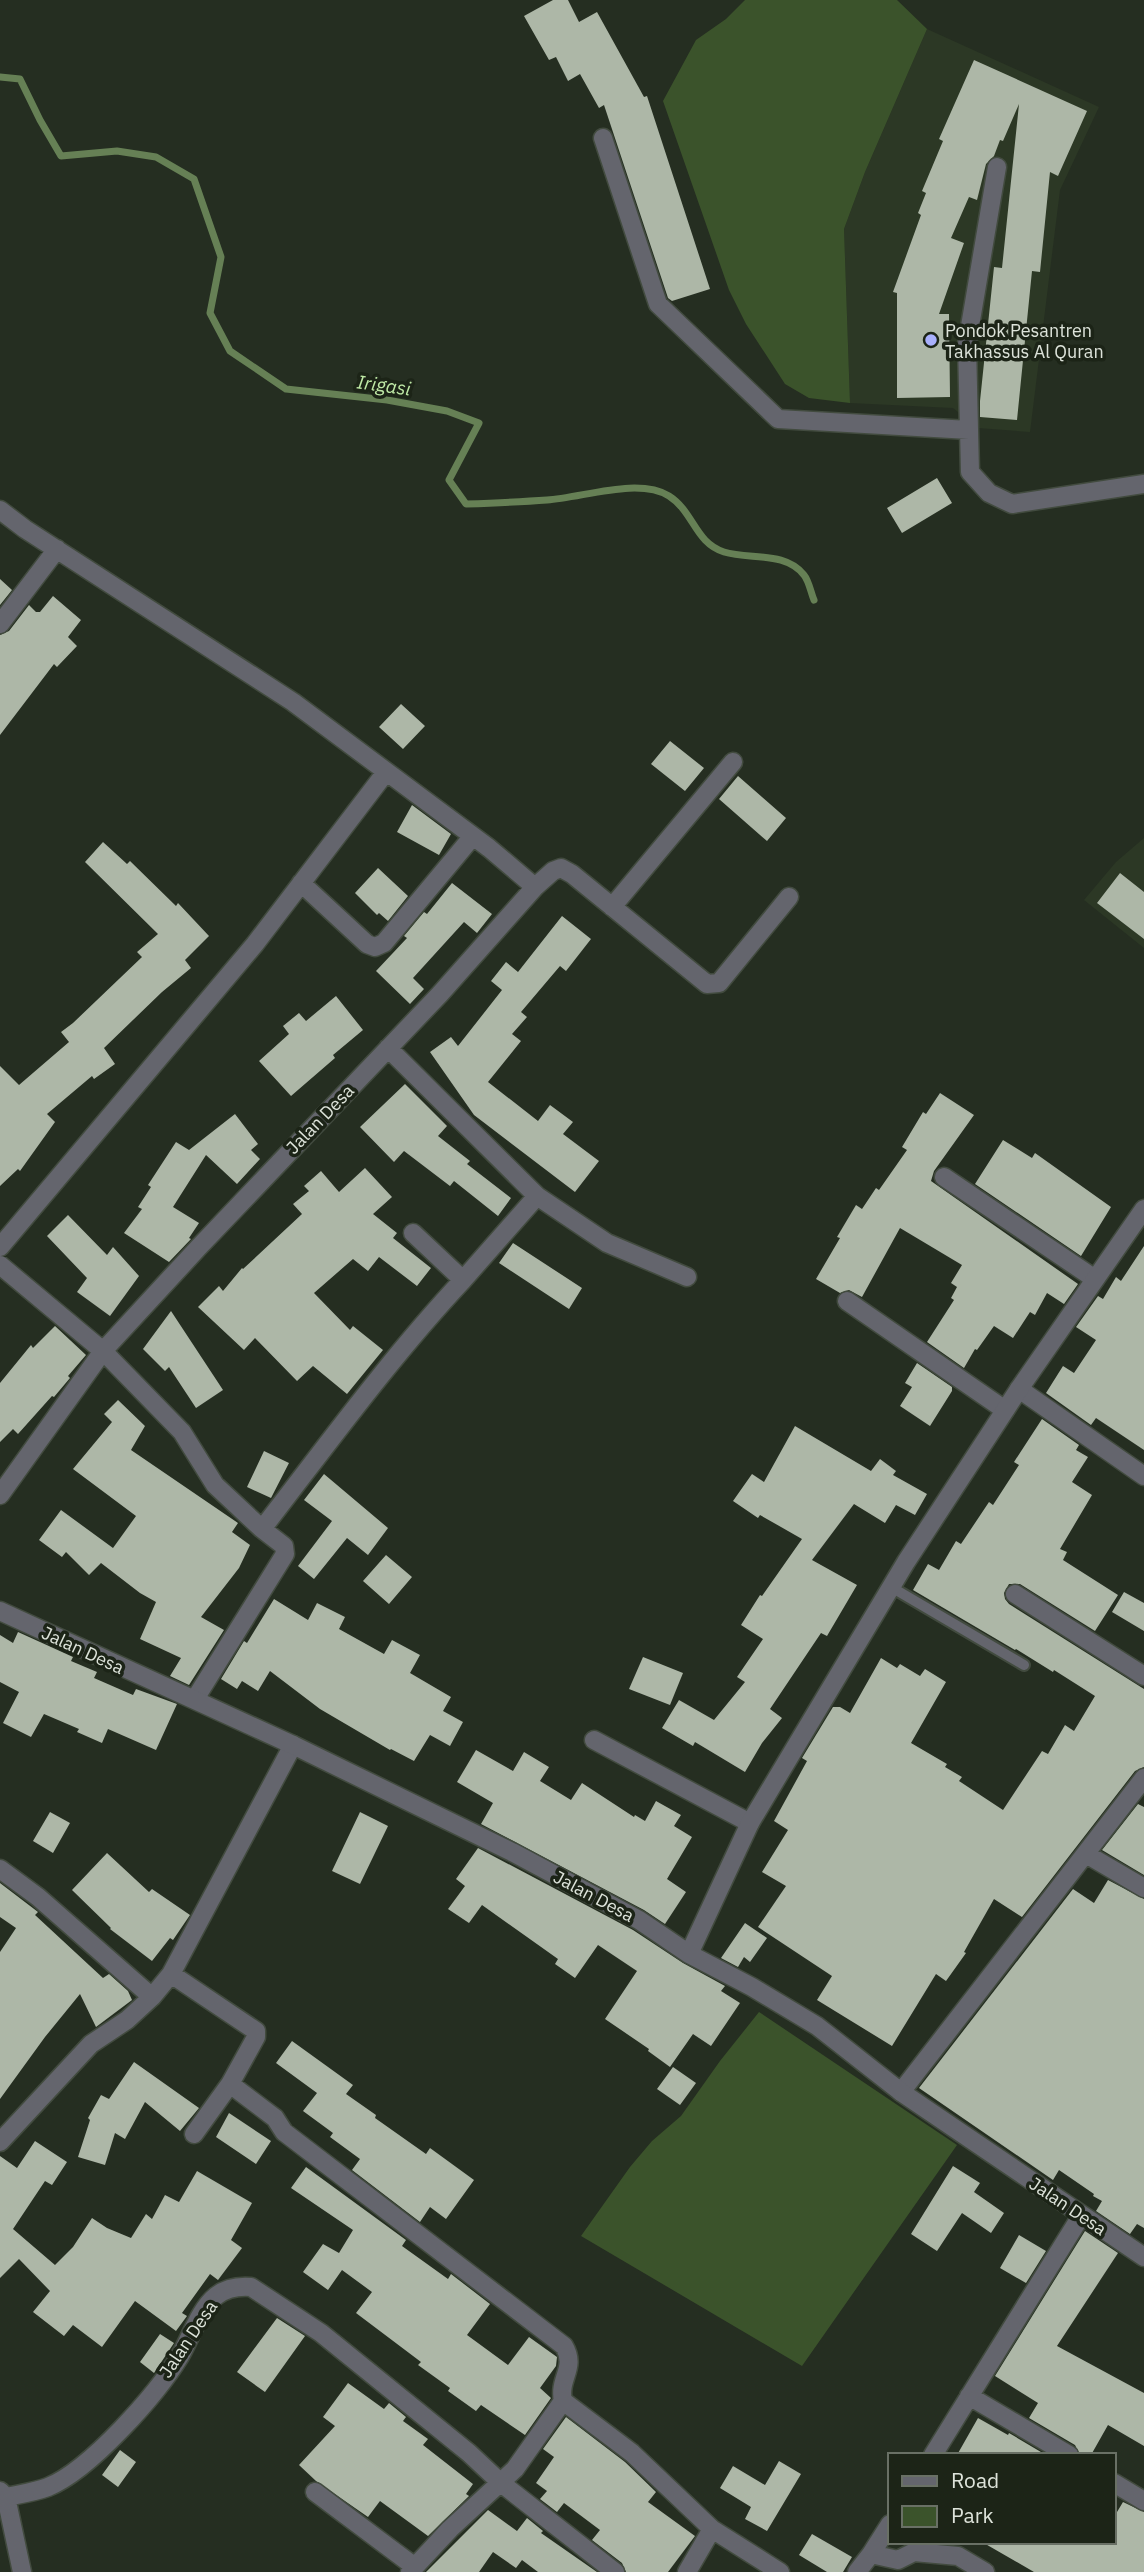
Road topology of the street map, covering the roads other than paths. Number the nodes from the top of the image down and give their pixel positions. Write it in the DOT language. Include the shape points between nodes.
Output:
graph roads {
  1 [pos="603,138"];
  2 [pos="997,167"];
  3 [pos="969,430"];
  4 [pos="1144,484"];
  5 [pos="0,510"];
  6 [pos="57,549"];
  7 [pos="0,624"];
  8 [pos="733,762"];
  9 [pos="386,772"];
  10 [pos="473,836"];
  11 [pos="301,883"];
  12 [pos="535,887"];
  13 [pos="789,897"];
  14 [pos="612,907"];
  15 [pos="388,1048"];
  16 [pos="944,1177"];
  17 [pos="537,1196"];
  18 [pos="1144,1209"];
  19 [pos="413,1233"];
  20 [pos="0,1247"];
  21 [pos="0,1265"];
  22 [pos="687,1277"];
  23 [pos="1096,1279"];
  24 [pos="463,1280"];
  25 [pos="847,1301"];
  26 [pos="103,1351"];
  27 [pos="1019,1389"];
  28 [pos="1005,1410"];
  29 [pos="1144,1476"];
  30 [pos="0,1496"];
  31 [pos="262,1529"];
  32 [pos="891,1587"];
  33 [pos="1015,1594"];
  34 [pos="0,1611"];
  35 [pos="1024,1665"];
  36 [pos="1144,1676"];
  37 [pos="195,1699"];
  38 [pos="594,1740"];
  39 [pos="293,1745"];
  40 [pos="1144,1778"];
  41 [pos="750,1823"];
  42 [pos="1086,1854"];
  43 [pos="0,1869"];
  44 [pos="1144,1888"];
  45 [pos="689,1954"];
  46 [pos="171,1974"];
  47 [pos="152,1997"];
  48 [pos="230,2084"];
  49 [pos="901,2092"];
  50 [pos="194,2134"];
  51 [pos="0,2142"];
  52 [pos="1082,2216"];
  53 [pos="1144,2257"];
  54 [pos="969,2396"];
  55 [pos="563,2401"];
  56 [pos="934,2453"];
  57 [pos="1066,2453"];
  58 [pos="500,2483"];
  59 [pos="1116,2484"];
  60 [pos="315,2492"];
  61 [pos="3,2494"];
  62 [pos="1144,2501"];
  63 [pos="888,2527"];
  64 [pos="712,2529"];
  65 [pos="871,2554"];
  66 [pos="412,2570"];
  67 [pos="22,2572"];
  68 [pos="615,2572"];
  69 [pos="687,2572"];
  70 [pos="780,2572"];
  71 [pos="856,2572"];
  72 [pos="985,2572"];
  1 -- 3 [label="street" via="659,304 778,419"];
  2 -- 3 [label="street" via="967,344"];
  3 -- 4 [label="street" via="970,472 989,493 1012,504"];
  5 -- 6 [label="street"];
  6 -- 7 [label="street"];
  6 -- 9 [label="street" via="293,702"];
  8 -- 14 [label="street"];
  9 -- 10 [label="street"];
  9 -- 11 [label="street"];
  10 -- 11 [label="street" via="384,943 375,947"];
  10 -- 12 [label="street"];
  11 -- 20 [label="street"];
  12 -- 14 [label="street, Jalan Desa" via="561,868"];
  12 -- 15 [label="street, Jalan Desa"];
  13 -- 14 [label="street" via="713,985"];
  15 -- 17 [label="street"];
  15 -- 26 [label="street, Jalan Desa"];
  16 -- 23 [label="street"];
  17 -- 22 [label="street" via="607,1243"];
  17 -- 24 [label="street"];
  18 -- 23 [label="street"];
  19 -- 24 [label="street"];
  21 -- 26 [label="street"];
  23 -- 27 [label="street"];
  24 -- 31 [label="street" via="351,1413"];
  25 -- 28 [label="street"];
  26 -- 30 [label="street, Jalan Desa"];
  26 -- 31 [label="street" via="182,1432 215,1485"];
  27 -- 28 [label="street"];
  27 -- 29 [label="street"];
  28 -- 32 [label="street"];
  31 -- 37 [label="street" via="284,1546 285,1554"];
  32 -- 35 [label="lane"];
  32 -- 41 [label="street"];
  33 -- 36 [label="street"];
  34 -- 37 [label="street, Jalan Desa"];
  37 -- 39 [label="street, Jalan Desa"];
  38 -- 41 [label="street"];
  39 -- 45 [label="street, Jalan Desa" via="512,1852 639,1920"];
  39 -- 46 [label="street"];
  40 -- 42 [label="street"];
  41 -- 45 [label="street"];
  42 -- 44 [label="street"];
  42 -- 49 [label="street"];
  43 -- 47 [label="street"];
  45 -- 49 [label="street, Jalan Desa" via="817,2026"];
  46 -- 47 [label="street"];
  46 -- 48 [label="street" via="257,2032"];
  47 -- 51 [label="street" via="91,2044"];
  48 -- 50 [label="street"];
  48 -- 55 [label="street" via="275,2118 284,2132 564,2346 570,2363 560,2388"];
  49 -- 52 [label="street, Jalan Desa"];
  52 -- 53 [label="street, Jalan Desa"];
  52 -- 54 [label="street"];
  54 -- 56 [label="street"];
  54 -- 57 [label="street"];
  55 -- 58 [label="street"];
  55 -- 64 [label="street" via="632,2453"];
  58 -- 61 [label="street, Jalan Desa" via="321,2333 251,2287 238,2286 210,2302 179,2357 138,2409 83,2466 48,2487"];
  58 -- 66 [label="street"];
  58 -- 68 [label="street, Jalan Desa"];
  59 -- 62 [label="street"];
  60 -- 66 [label="street"];
  61 -- 67 [label="street"];
  63 -- 65 [label="street"];
  64 -- 69 [label="street"];
  64 -- 70 [label="street"];
  65 -- 71 [label="street"];
  65 -- 72 [label="street" via="898,2560 914,2552 958,2556"];
}
